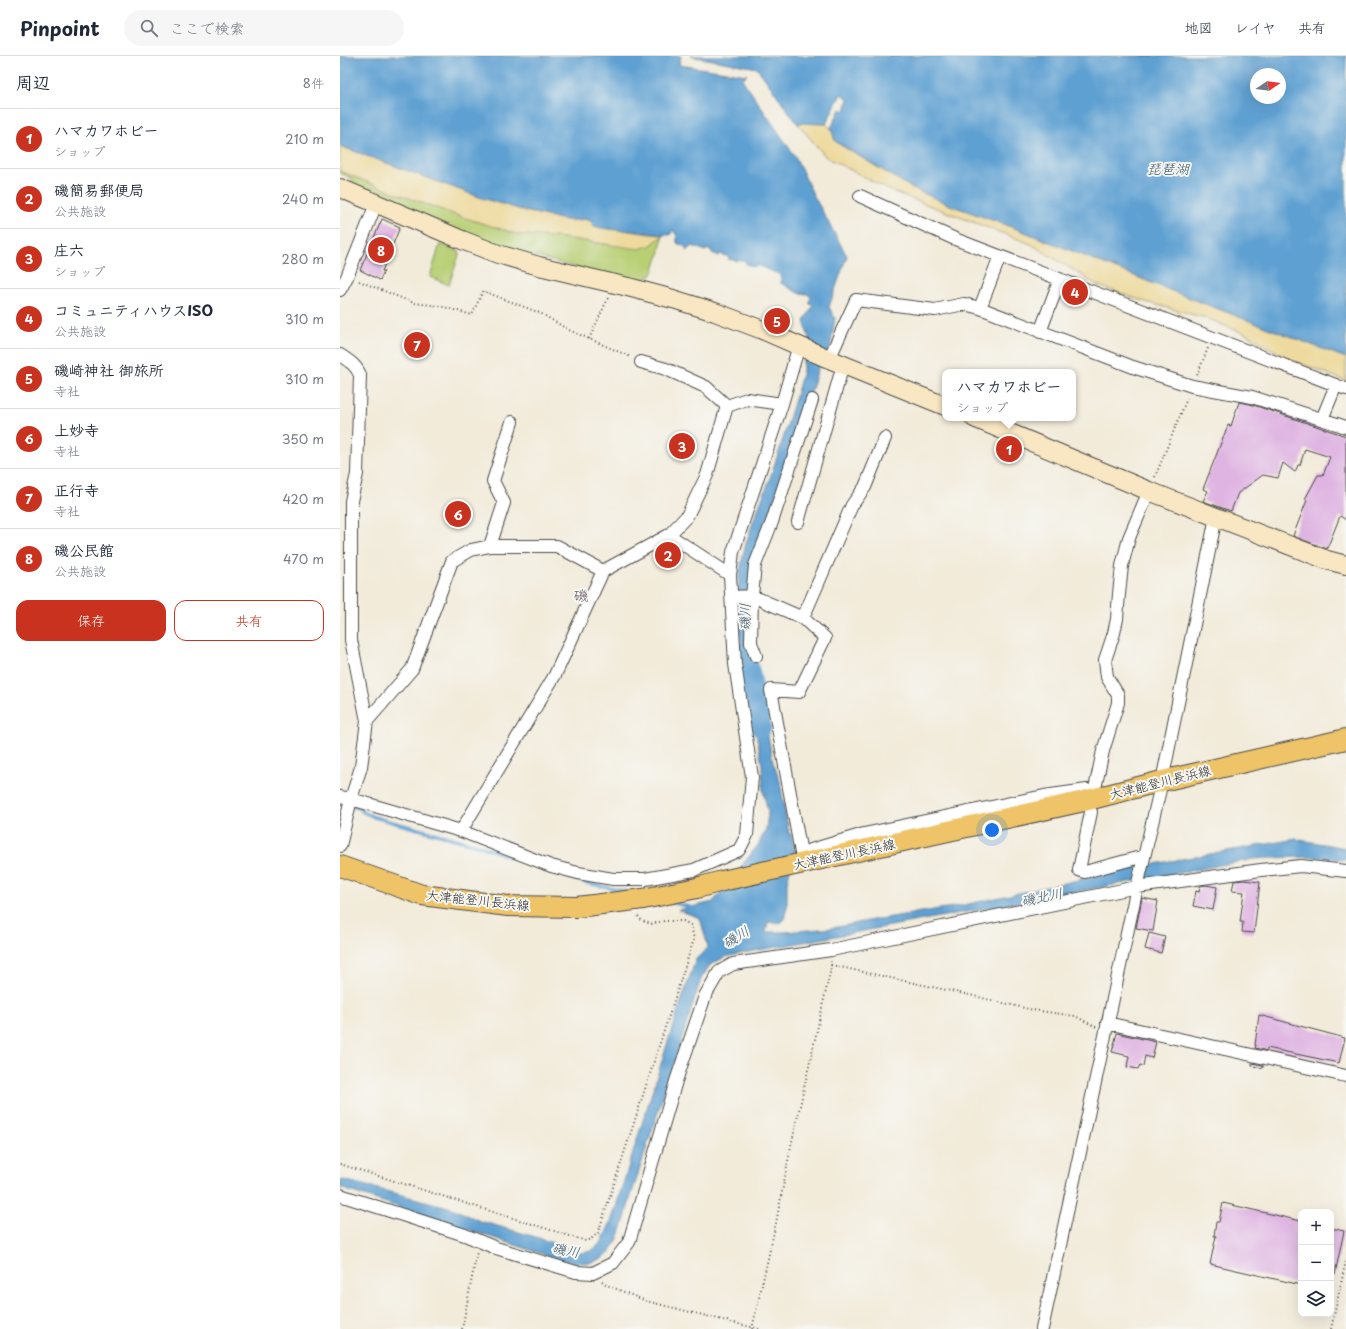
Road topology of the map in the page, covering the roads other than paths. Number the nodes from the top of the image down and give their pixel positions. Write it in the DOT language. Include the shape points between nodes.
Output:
graph roads {
  1 [pos="340,188"];
  2 [pos="860,196"];
  3 [pos="376,204"];
  4 [pos="1000,256"];
  5 [pos="1060,279"];
  6 [pos="340,290"];
  7 [pos="980,308"];
  8 [pos="1040,332"];
  9 [pos="799,345"];
  10 [pos="340,355"];
  11 [pos="831,360"];
  12 [pos="641,362"];
  13 [pos="1341,387"];
  14 [pos="812,400"];
  15 [pos="782,404"];
  16 [pos="942,405"];
  17 [pos="728,406"];
  18 [pos="1322,419"];
  19 [pos="981,421"];
  20 [pos="512,422"];
  21 [pos="1346,427"];
  22 [pos="884,438"];
  23 [pos="1149,491"];
  24 [pos="1216,517"];
  25 [pos="798,522"];
  26 [pos="669,535"];
  27 [pos="490,546"];
  28 [pos="1346,565"];
  29 [pos="603,571"];
  30 [pos="730,575"];
  31 [pos="741,597"];
  32 [pos="803,618"];
  33 [pos="756,656"];
  34 [pos="367,721"];
  35 [pos="1346,739"];
  36 [pos="1162,781"];
  37 [pos="1090,797"];
  38 [pos="346,798"];
  39 [pos="340,809"];
  40 [pos="461,831"];
  41 [pos="340,846"];
  42 [pos="1144,859"];
  43 [pos="340,866"];
  44 [pos="1346,870"];
  45 [pos="695,879"];
  46 [pos="1137,885"];
  47 [pos="1107,1028"];
  48 [pos="1346,1076"];
  49 [pos="340,1195"];
  50 [pos="1042,1329"];
  1 -- 3 [label="street"];
  2 -- 4 [label="street" via="955,239"];
  3 -- 6 [label="street"];
  3 -- 9 [label="street" via="498,254 673,299 715,312"];
  4 -- 5 [label="street"];
  4 -- 7 [label="street"];
  5 -- 8 [label="street"];
  5 -- 13 [label="street"];
  7 -- 8 [label="street"];
  7 -- 11 [label="street" via="964,304 935,310 856,300"];
  8 -- 18 [label="street" via="1192,386 1252,397"];
  9 -- 11 [label="street"];
  9 -- 15 [label="street"];
  10 -- 34 [label="street" via="358,369 360,375 356,474 351,501 351,640"];
  11 -- 16 [label="street"];
  11 -- 25 [label="street"];
  12 -- 17 [label="street" via="666,369 706,387"];
  13 -- 18 [label="street"];
  14 -- 31 [label="street" via="772,522"];
  15 -- 17 [label="street" via="747,399"];
  15 -- 30 [label="street" via="733,552"];
  17 -- 26 [label="street" via="707,475 687,516"];
  18 -- 21 [label="street"];
  19 -- 23 [label="street"];
  20 -- 27 [label="street" via="493,481 504,503"];
  22 -- 32 [label="street"];
  23 -- 24 [label="street"];
  23 -- 37 [label="street" via="1129,538 1122,566 1117,619 1105,660 1107,677 1118,695 1118,703"];
  24 -- 28 [label="street"];
  24 -- 36 [label="street"];
  26 -- 29 [label="street"];
  26 -- 30 [label="street"];
  27 -- 29 [label="street" via="557,546"];
  27 -- 34 [label="street" via="471,550 452,561 412,670"];
  29 -- 40 [label="street" via="555,675"];
  30 -- 31 [label="street"];
  31 -- 32 [label="street"];
  31 -- 33 [label="street"];
  31 -- 45 [label="street" via="735,664 752,777 746,835 739,850"];
  32 -- 37 [label="street" via="825,638 799,692 771,690 801,853 864,834 1044,796"];
  34 -- 38 [label="street" via="361,767"];
  35 -- 36 [label="main road, 大津能登川長浜線"];
  36 -- 37 [label="main road, 大津能登川長浜線"];
  36 -- 42 [label="street"];
  37 -- 42 [label="street" via="1080,870 1085,872"];
  37 -- 45 [label="main road, 大津能登川長浜線" via="722,881"];
  38 -- 39 [label="street"];
  38 -- 40 [label="street"];
  38 -- 41 [label="street"];
  40 -- 45 [label="street" via="551,866 578,873 613,879"];
  42 -- 46 [label="street"];
  43 -- 45 [label="main road, 大津能登川長浜線" via="422,895 508,906 576,907 635,900"];
  44 -- 46 [label="street" via="1300,866"];
  46 -- 47 [label="street"];
  46 -- 49 [label="street" via="831,950 733,964 719,972 705,996 676,1081 629,1242 613,1263 593,1273 576,1272 496,1248 480,1240"];
  47 -- 48 [label="street"];
  47 -- 50 [label="street"];
}
